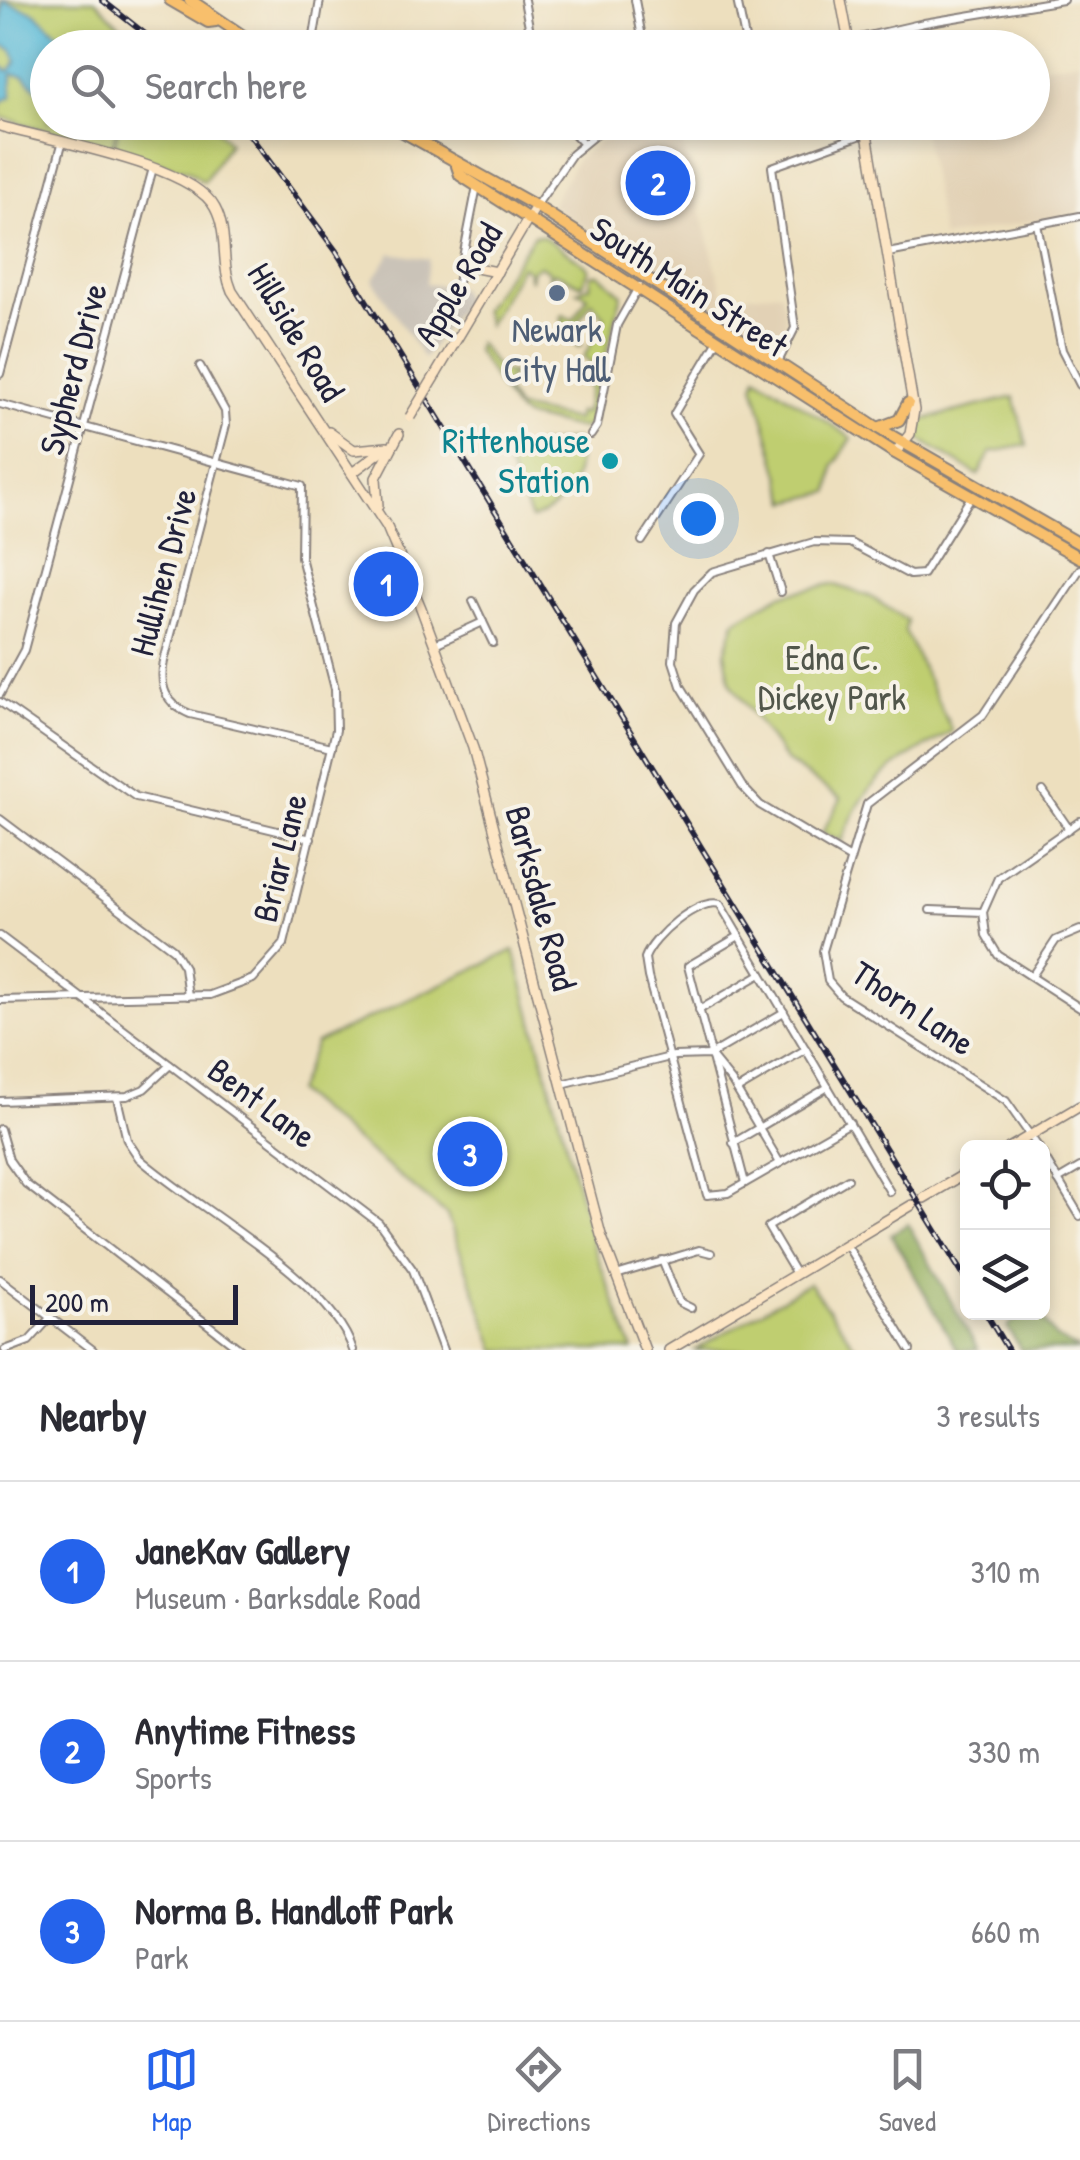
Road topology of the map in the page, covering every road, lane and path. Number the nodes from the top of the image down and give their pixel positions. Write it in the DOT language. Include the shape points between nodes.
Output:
graph roads {
  1 [pos="170,0"];
  2 [pos="190,0"];
  3 [pos="320,0"];
  4 [pos="524,0"];
  5 [pos="635,0"];
  6 [pos="738,0"];
  7 [pos="841,0"];
  8 [pos="989,0"];
  9 [pos="1063,0"];
  10 [pos="992,14"];
  11 [pos="216,21"];
  12 [pos="231,30"];
  13 [pos="315,30"];
  14 [pos="530,30"];
  15 [pos="641,30"];
  16 [pos="744,30"];
  17 [pos="847,30"];
  18 [pos="913,30"];
  19 [pos="0,126"];
  20 [pos="30,135"];
  21 [pos="48,140"];
  22 [pos="414,140"];
  23 [pos="580,140"];
  24 [pos="587,140"];
  25 [pos="837,140"];
  26 [pos="868,140"];
  27 [pos="583,143"];
  28 [pos="62,144"];
  29 [pos="456,166"];
  30 [pos="153,168"];
  31 [pos="477,185"];
  32 [pos="536,206"];
  33 [pos="1080,216"];
  34 [pos="530,217"];
  35 [pos="1037,224"];
  36 [pos="888,253"];
  37 [pos="461,266"];
  38 [pos="497,272"];
  39 [pos="641,282"];
  40 [pos="456,288"];
  41 [pos="722,327"];
  42 [pos="706,330"];
  43 [pos="737,337"];
  44 [pos="719,339"];
  45 [pos="778,363"];
  46 [pos="200,366"];
  47 [pos="0,374"];
  48 [pos="1080,385"];
  49 [pos="908,397"];
  50 [pos="0,404"];
  51 [pos="316,420"];
  52 [pos="84,427"];
  53 [pos="878,428"];
  54 [pos="398,434"];
  55 [pos="591,435"];
  56 [pos="901,442"];
  57 [pos="387,447"];
  58 [pos="894,454"];
  59 [pos="218,463"];
  60 [pos="352,473"];
  61 [pos="971,497"];
  62 [pos="387,527"];
  63 [pos="642,542"];
  64 [pos="1080,544"];
  65 [pos="769,554"];
  66 [pos="1080,558"];
  67 [pos="1080,569"];
  68 [pos="781,592"];
  69 [pos="473,601"];
  70 [pos="483,622"];
  71 [pos="493,643"];
  72 [pos="435,644"];
  73 [pos="0,698"];
  74 [pos="332,747"];
  75 [pos="1043,791"];
  76 [pos="0,819"];
  77 [pos="1080,821"];
  78 [pos="1069,829"];
  79 [pos="312,839"];
  80 [pos="849,858"];
  81 [pos="930,910"];
  82 [pos="983,912"];
  83 [pos="1080,930"];
  84 [pos="0,936"];
  85 [pos="739,936"];
  86 [pos="761,974"];
  87 [pos="1032,976"];
  88 [pos="188,996"];
  89 [pos="84,998"];
  90 [pos="0,1000"];
  91 [pos="1080,1008"];
  92 [pos="699,1010"];
  93 [pos="784,1012"];
  94 [pos="806,1049"];
  95 [pos="710,1055"];
  96 [pos="668,1057"];
  97 [pos="170,1065"];
  98 [pos="562,1084"];
  99 [pos="828,1087"];
  100 [pos="737,1090"];
  101 [pos="117,1098"];
  102 [pos="0,1101"];
  103 [pos="1080,1106"];
  104 [pos="850,1123"];
  105 [pos="760,1128"];
  106 [pos="0,1129"];
  107 [pos="1031,1135"];
  108 [pos="1023,1140"];
  109 [pos="1034,1140"];
  110 [pos="732,1143"];
  111 [pos="780,1163"];
  112 [pos="1050,1166"];
  113 [pos="1080,1167"];
  114 [pos="960,1177"];
  115 [pos="848,1179"];
  116 [pos="1058,1180"];
  117 [pos="745,1182"];
  118 [pos="890,1192"];
  119 [pos="924,1198"];
  120 [pos="912,1204"];
  121 [pos="1080,1216"];
  122 [pos="846,1244"];
  123 [pos="711,1253"];
  124 [pos="662,1260"];
  125 [pos="796,1274"];
  126 [pos="615,1275"];
  127 [pos="0,1279"];
  128 [pos="691,1308"];
  129 [pos="50,1318"];
  130 [pos="5,1350"];
  131 [pos="93,1350"];
  132 [pos="241,1350"];
  133 [pos="353,1350"];
  134 [pos="443,1350"];
  135 [pos="645,1350"];
  136 [pos="669,1350"];
  137 [pos="910,1350"];
  1 -- 11 [label="main road"];
  2 -- 11 [label="main road"];
  3 -- 13 [label="street"];
  4 -- 14 [label="street"];
  5 -- 15 [label="street"];
  6 -- 16 [label="street"];
  7 -- 17 [label="street"];
  8 -- 10 [label="street"];
  9 -- 10 [label="street"];
  10 -- 18 [label="street"];
  11 -- 12 [label="main road"];
  19 -- 20 [label="street, Hillside Road"];
  21 -- 28 [label="street, Hillside Road"];
  22 -- 29 [label="main road, South Main Street"];
  23 -- 27 [label="street"];
  24 -- 27 [label="street, Apple Road"];
  25 -- 45 [label="street" via="772,167 794,328"];
  26 -- 36 [label="street"];
  27 -- 32 [label="street, Apple Road"];
  28 -- 30 [label="street, Hillside Road"];
  28 -- 47 [label="street"];
  29 -- 31 [label="main road, South Main Street"];
  29 -- 32 [label="main road, South Main Street" via="466,164"];
  30 -- 51 [label="street, Hillside Road" via="190,181 212,202 223,228 232,291"];
  30 -- 52 [label="street, Sypherd Drive"];
  31 -- 34 [label="main road, South Main Street"];
  31 -- 37 [label="street"];
  32 -- 34 [label="street, Apple Road"];
  32 -- 39 [label="main road, South Main Street"];
  33 -- 35 [label="street"];
  34 -- 38 [label="street, Apple Road"];
  34 -- 39 [label="main road, South Main Street"];
  35 -- 36 [label="street"];
  35 -- 48 [label="street" via="1062,350"];
  36 -- 49 [label="street"];
  37 -- 38 [label="street"];
  37 -- 40 [label="street"];
  38 -- 54 [label="street, Apple Road, bridge"];
  39 -- 41 [label="main road, South Main Street"];
  39 -- 42 [label="main road, South Main Street"];
  39 -- 55 [label="street" via="617,325"];
  41 -- 42 [label="main road"];
  41 -- 43 [label="main road, South Main Street"];
  42 -- 44 [label="main road, South Main Street"];
  43 -- 44 [label="main road"];
  43 -- 45 [label="main road, South Main Street"];
  44 -- 58 [label="main road, South Main Street"];
  44 -- 63 [label="street" via="674,414 699,454"];
  45 -- 53 [label="main road, South Main Street"];
  46 -- 59 [label="street" via="227,417"];
  49 -- 53 [label="main road" via="899,420"];
  49 -- 56 [label="street"];
  50 -- 52 [label="street"];
  51 -- 57 [label="street" via="354,450"];
  51 -- 60 [label="street, Hillside Road"];
  52 -- 59 [label="street"];
  52 -- 73 [label="street, Sypherd Drive" via="24,650"];
  53 -- 56 [label="main road, South Main Street"];
  54 -- 57 [label="street, Apple Road"];
  54 -- 62 [label="street" via="376,478"];
  56 -- 58 [label="street"];
  56 -- 64 [label="main road, South Main Street"];
  57 -- 60 [label="street, Apple Road"];
  58 -- 61 [label="main road, South Main Street"];
  59 -- 74 [label="street, Briar Lane" via="302,486 302,566 337,700"];
  59 -- 74 [label="street, Hullihen Drive" via="164,661 166,697 190,714"];
  60 -- 62 [label="street, Barksdale Road"];
  61 -- 65 [label="street" via="923,574 832,540"];
  61 -- 66 [label="main road, South Main Street"];
  62 -- 72 [label="street, Barksdale Road"];
  65 -- 68 [label="street"];
  65 -- 80 [label="street" via="712,572 694,590 676,622 676,672 750,796"];
  67 -- 80 [label="street, Thorn Lane" via="983,715 874,794"];
  69 -- 70 [label="street"];
  70 -- 71 [label="street"];
  70 -- 72 [label="street"];
  72 -- 98 [label="street, Barksdale Road" via="478,764"];
  73 -- 79 [label="street" via="136,797"];
  74 -- 79 [label="street, Briar Lane"];
  75 -- 78 [label="street"];
  76 -- 88 [label="street" via="174,949"];
  77 -- 78 [label="street"];
  78 -- 82 [label="street" via="998,878"];
  79 -- 88 [label="street, Briar Lane" via="294,918 278,954 234,990"];
  80 -- 107 [label="street, Thorn Lane" via="823,951 828,980 841,996 1006,1101"];
  81 -- 82 [label="street"];
  82 -- 87 [label="street" via="998,955"];
  83 -- 87 [label="street" via="1056,940"];
  84 -- 89 [label="street, Bent Lane"];
  85 -- 86 [label="street"];
  85 -- 92 [label="street" via="688,966"];
  85 -- 96 [label="street" via="713,902 648,949 644,958"];
  86 -- 92 [label="street"];
  86 -- 93 [label="street"];
  87 -- 91 [label="street"];
  88 -- 89 [label="street, Briar Lane"];
  89 -- 90 [label="street, Briar Lane"];
  89 -- 97 [label="street, Bent Lane"];
  92 -- 95 [label="street"];
  93 -- 94 [label="street"];
  93 -- 95 [label="street"];
  94 -- 99 [label="street"];
  94 -- 100 [label="street"];
  95 -- 96 [label="street"];
  95 -- 100 [label="street"];
  95 -- 110 [label="street"];
  96 -- 98 [label="street"];
  96 -- 117 [label="street" via="705,1192 722,1196"];
  97 -- 101 [label="street" via="144,1089"];
  97 -- 134 [label="street, Bent Lane" via="379,1223 414,1270"];
  98 -- 126 [label="street, Barksdale Road"];
  99 -- 104 [label="street"];
  99 -- 105 [label="street"];
  100 -- 105 [label="street"];
  101 -- 102 [label="street"];
  101 -- 133 [label="street" via="127,1140 139,1158 315,1292"];
  103 -- 107 [label="street"];
  104 -- 111 [label="street"];
  104 -- 118 [label="street"];
  105 -- 110 [label="street"];
  105 -- 111 [label="street"];
  106 -- 132 [label="street" via="9,1160 26,1184"];
  107 -- 108 [label="street"];
  107 -- 109 [label="street, Thorn Lane"];
  110 -- 117 [label="street"];
  111 -- 117 [label="street"];
  112 -- 116 [label="street, Thorn Lane"];
  113 -- 116 [label="street"];
  114 -- 119 [label="street"];
  115 -- 125 [label="street" via="768,1226"];
  116 -- 121 [label="street, Thorn Lane"];
  120 -- 122 [label="street"];
  122 -- 125 [label="street"];
  122 -- 137 [label="street"];
  123 -- 124 [label="street"];
  124 -- 126 [label="street"];
  124 -- 128 [label="street" via="678,1302"];
  125 -- 136 [label="street"];
  126 -- 135 [label="street, Barksdale Road"];
  127 -- 129 [label="street"];
  129 -- 130 [label="street" via="29,1341"];
  129 -- 131 [label="street"];
}
